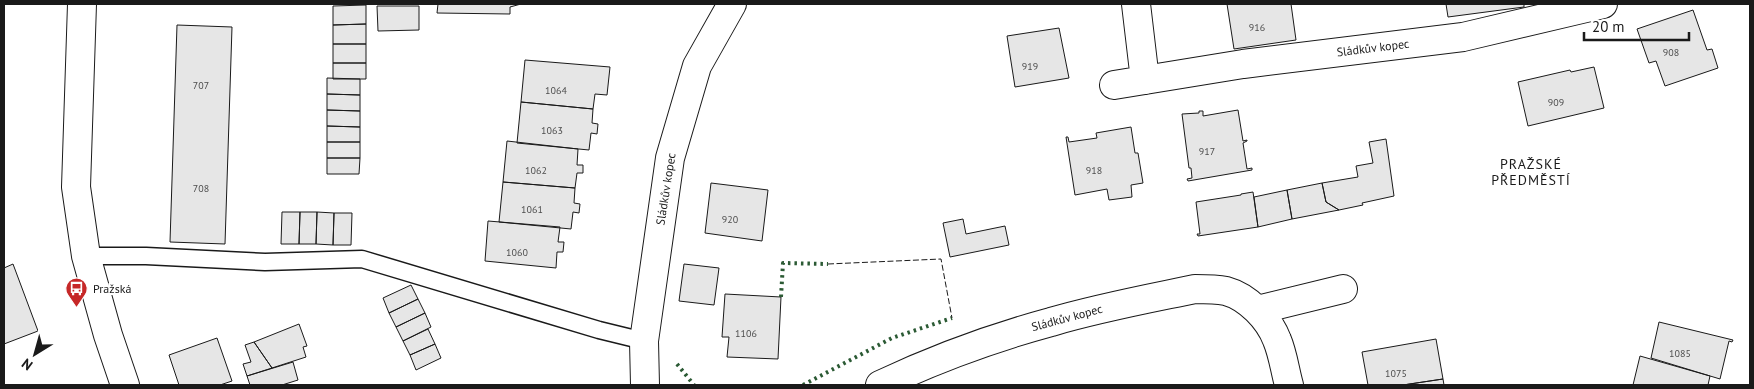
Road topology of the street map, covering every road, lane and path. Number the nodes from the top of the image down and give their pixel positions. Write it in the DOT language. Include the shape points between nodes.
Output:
graph roads {
  1 [pos="82,4"];
  2 [pos="732,4"];
  3 [pos="1136,4"];
  4 [pos="1601,4"];
  5 [pos="1145,80"];
  6 [pos="1114,86"];
  7 [pos="86,256"];
  8 [pos="1343,289"];
  9 [pos="1257,310"];
  10 [pos="644,341"];
  11 [pos="125,385"];
  12 [pos="645,385"];
  13 [pos="880,385"];
  14 [pos="1289,385"];
  1 -- 7 [label="street" via="76,187"];
  2 -- 10 [label="street, Sládkův kopec" via="697,66 670,158"];
  3 -- 5 [label="street"];
  4 -- 5 [label="street, Sládkův kopec" via="1463,37 1243,64"];
  5 -- 6 [label="street, Sládkův kopec"];
  7 -- 10 [label="lane" via="265,262 362,259"];
  7 -- 11 [label="street"];
  8 -- 9 [label="street"];
  9 -- 13 [label="street, Sládkův kopec" via="1228,292 1195,288 1086,312 1021,331 960,351"];
  9 -- 14 [label="street, Sládkův kopec" via="1277,340"];
  10 -- 12 [label="street, Sládkův kopec"];
}
